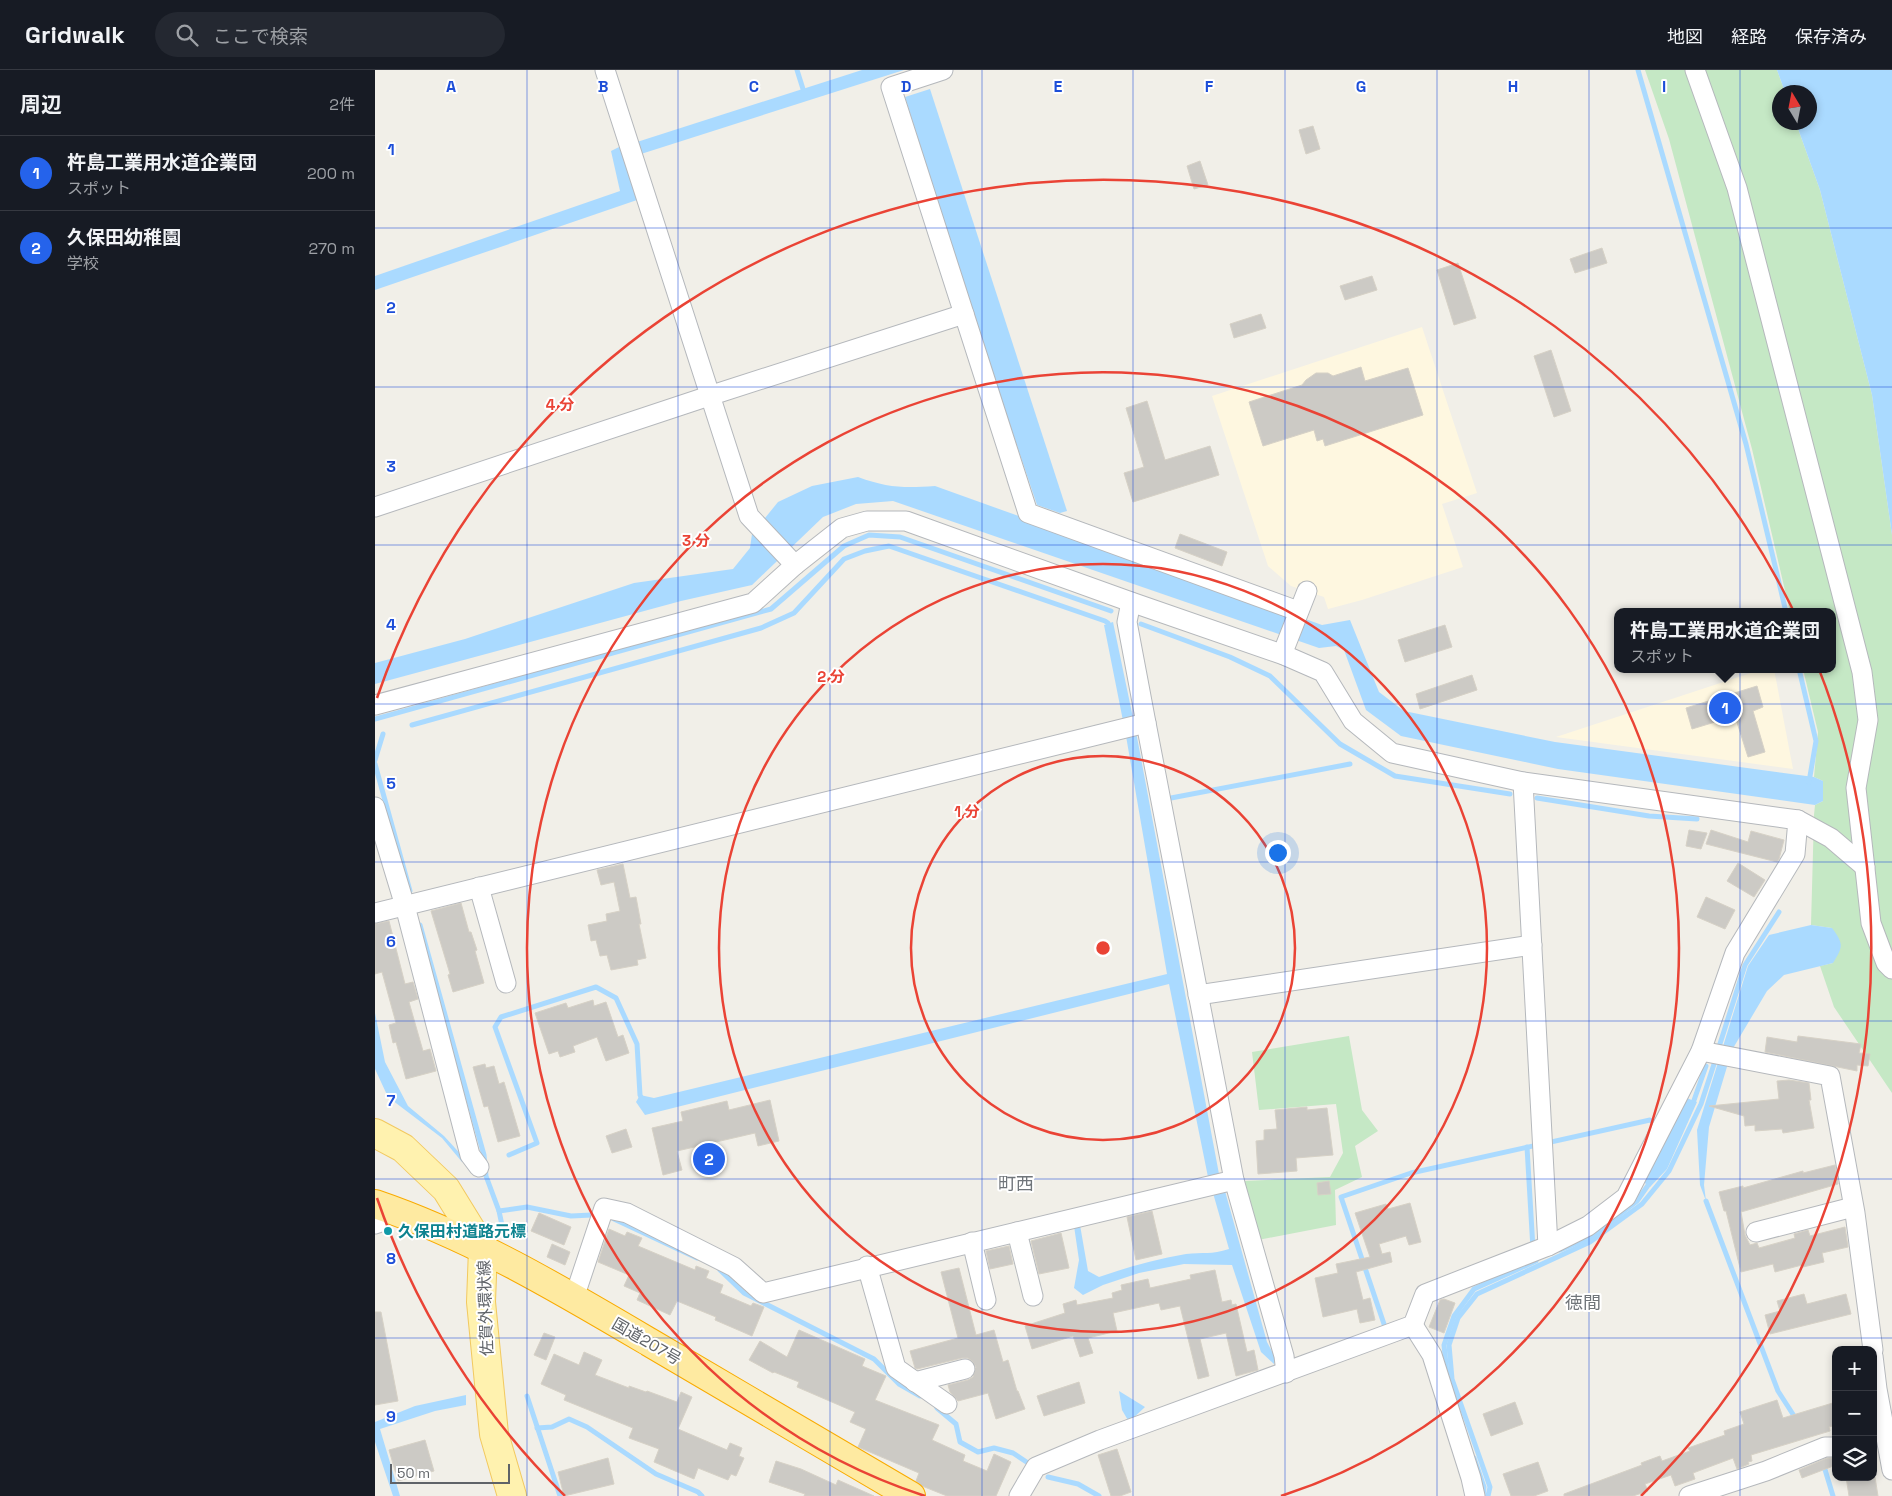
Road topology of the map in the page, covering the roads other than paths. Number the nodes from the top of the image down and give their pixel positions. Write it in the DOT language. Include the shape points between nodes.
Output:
graph roads {
  1 [pos="605,70"];
  2 [pos="943,70"];
  3 [pos="1695,70"];
  4 [pos="964,314"];
  5 [pos="709,396"];
  6 [pos="375,507"];
  7 [pos="795,565"];
  8 [pos="1307,591"];
  9 [pos="1131,602"];
  10 [pos="1298,612"];
  11 [pos="1285,651"];
  12 [pos="375,705"];
  13 [pos="1136,726"];
  14 [pos="1523,782"];
  15 [pos="375,807"];
  16 [pos="1798,820"];
  17 [pos="1865,866"];
  18 [pos="479,888"];
  19 [pos="405,906"];
  20 [pos="375,913"];
  21 [pos="1532,945"];
  22 [pos="1892,969"];
  23 [pos="506,983"];
  24 [pos="1198,995"];
  25 [pos="1707,1052"];
  26 [pos="375,1133"];
  27 [pos="479,1167"];
  28 [pos="1221,1182"];
  29 [pos="1853,1207"];
  30 [pos="377,1211"];
  31 [pos="1017,1232"];
  32 [pos="1756,1232"];
  33 [pos="972,1242"];
  34 [pos="483,1250"];
  35 [pos="1537,1250"];
  36 [pos="867,1266"];
  37 [pos="1033,1296"];
  38 [pos="574,1298"];
  39 [pos="986,1300"];
  40 [pos="1413,1325"];
  41 [pos="1872,1346"];
  42 [pos="1285,1364"];
  43 [pos="965,1369"];
  44 [pos="915,1382"];
  45 [pos="1877,1389"];
  46 [pos="947,1404"];
  47 [pos="1832,1448"];
  48 [pos="1881,1449"];
  49 [pos="1892,1470"];
  50 [pos="512,1496"];
  51 [pos="911,1496"];
  52 [pos="1019,1496"];
  53 [pos="1475,1496"];
  54 [pos="1689,1496"];
  1 -- 5 [label="street"];
  2 -- 4 [label="street" via="891,87"];
  3 -- 17 [label="street" via="1737,188 1862,672 1868,720 1856,788"];
  4 -- 5 [label="street"];
  4 -- 10 [label="street" via="1028,513"];
  5 -- 6 [label="street"];
  5 -- 7 [label="street" via="749,516"];
  7 -- 9 [label="street" via="842,528 867,521 906,521"];
  7 -- 12 [label="street" via="753,603"];
  8 -- 10 [label="street"];
  9 -- 11 [label="street"];
  9 -- 13 [label="street" via="1127,622"];
  10 -- 11 [label="street"];
  11 -- 14 [label="street" via="1323,672 1353,721 1392,753"];
  13 -- 18 [label="street"];
  13 -- 24 [label="street"];
  14 -- 16 [label="street"];
  14 -- 21 [label="street"];
  15 -- 19 [label="street"];
  16 -- 17 [label="street" via="1831,838"];
  16 -- 25 [label="street" via="1795,854 1735,953"];
  17 -- 22 [label="street" via="1871,923 1886,962"];
  18 -- 19 [label="street"];
  18 -- 23 [label="street"];
  19 -- 20 [label="street"];
  19 -- 27 [label="street" via="470,1155"];
  21 -- 24 [label="street"];
  21 -- 35 [label="street" via="1542,1144"];
  24 -- 28 [label="street"];
  25 -- 29 [label="street" via="1830,1076"];
  25 -- 35 [label="street" via="1626,1197 1589,1226"];
  26 -- 34 [label="main road, 佐賀外環状線" via="403,1148 446,1189"];
  28 -- 31 [label="street"];
  28 -- 42 [label="street"];
  29 -- 32 [label="street"];
  29 -- 41 [label="street"];
  30 -- 34 [label="highway, 国道207号" via="418,1218"];
  31 -- 33 [label="street"];
  31 -- 37 [label="street"];
  33 -- 36 [label="street"];
  33 -- 39 [label="street"];
  34 -- 38 [label="highway, 国道207号"];
  34 -- 50 [label="main road, 佐賀外環状線" via="481,1302 494,1434"];
  35 -- 40 [label="street" via="1425,1294"];
  36 -- 38 [label="street" via="763,1293 734,1267 627,1213 605,1208"];
  36 -- 44 [label="street" via="896,1368"];
  38 -- 51 [label="highway, 国道207号"];
  40 -- 42 [label="street"];
  40 -- 53 [label="street" via="1432,1356"];
  42 -- 52 [label="street" via="1036,1467"];
  43 -- 44 [label="street"];
  44 -- 46 [label="street"];
  45 -- 48 [label="street"];
  47 -- 54 [label="street" via="1825,1447 1766,1471"];
  48 -- 49 [label="street"];
}
